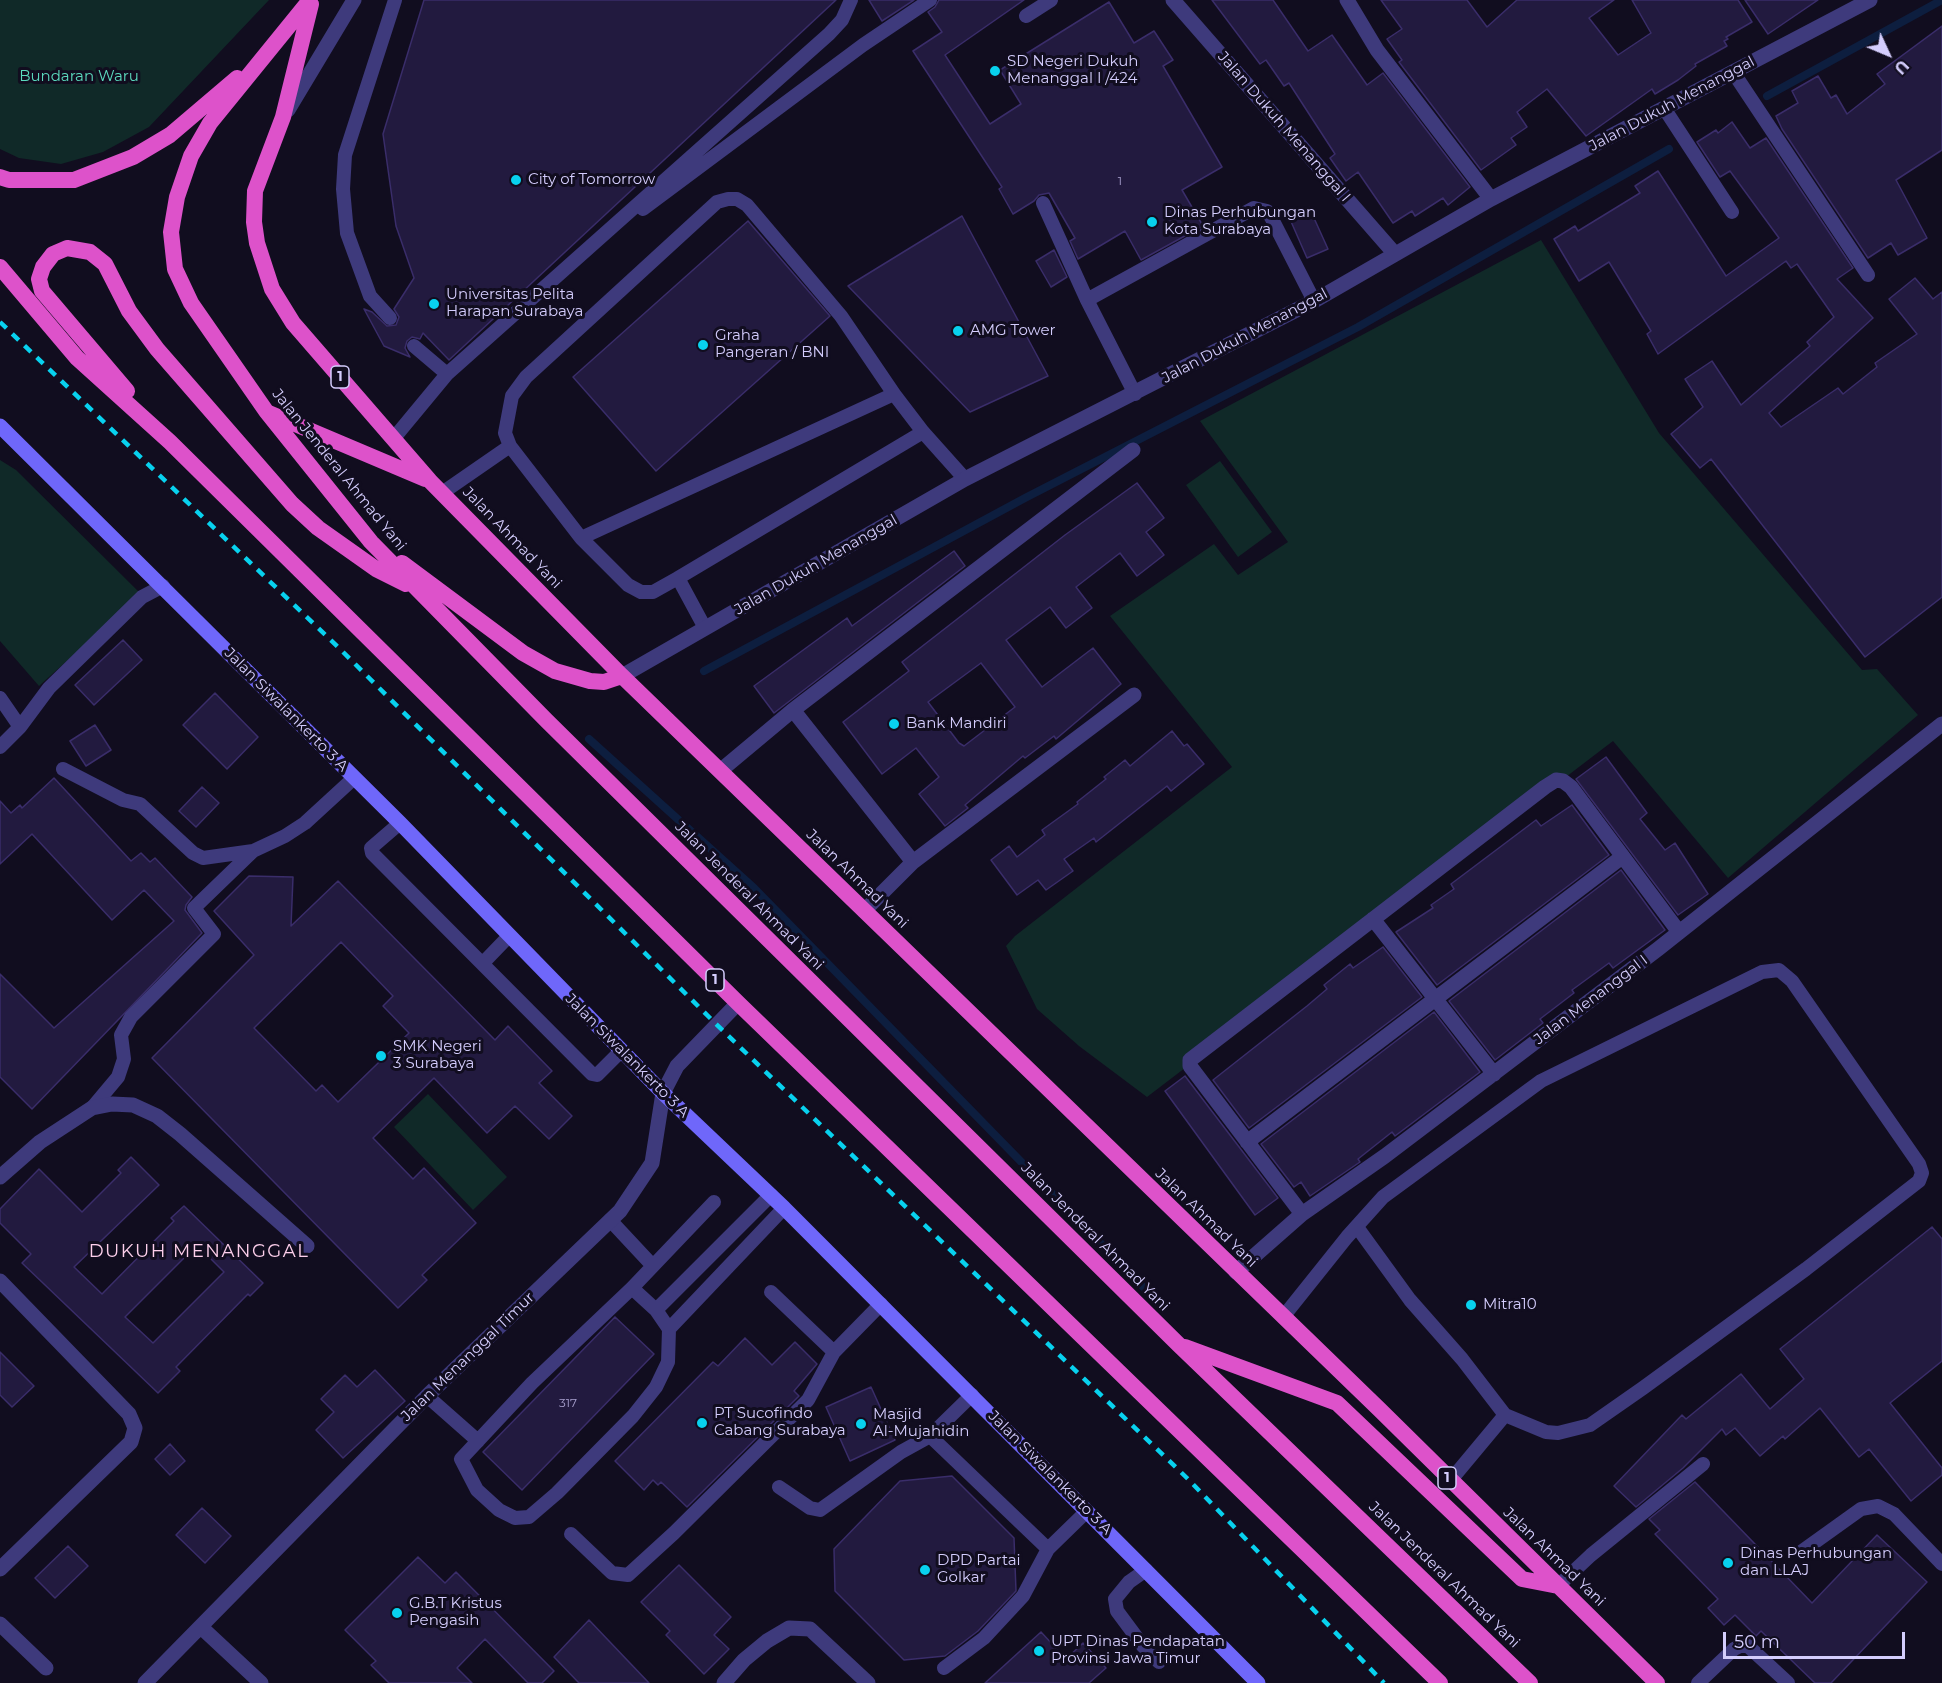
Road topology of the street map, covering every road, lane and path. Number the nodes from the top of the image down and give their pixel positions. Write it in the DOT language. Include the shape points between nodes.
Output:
graph roads {
  1 [pos="311,0"];
  2 [pos="354,0"];
  3 [pos="395,0"];
  4 [pos="851,0"];
  5 [pos="930,0"];
  6 [pos="1051,0"];
  7 [pos="1173,0"];
  8 [pos="1347,0"];
  9 [pos="1870,0"];
  10 [pos="1026,16"];
  11 [pos="274,47"];
  12 [pos="1733,72"];
  13 [pos="1664,108"];
  14 [pos="283,117"];
  15 [pos="0,177"];
  16 [pos="1491,199"];
  17 [pos="1043,203"];
  18 [pos="1732,212"];
  19 [pos="585,251"];
  20 [pos="1395,254"];
  21 [pos="0,267"];
  22 [pos="1868,275"];
  23 [pos="1087,300"];
  24 [pos="1314,301"];
  25 [pos="390,318"];
  26 [pos="414,346"];
  27 [pos="447,374"];
  28 [pos="894,394"];
  29 [pos="1135,394"];
  30 [pos="266,411"];
  31 [pos="0,426"];
  32 [pos="922,432"];
  33 [pos="393,438"];
  34 [pos="170,442"];
  35 [pos="510,446"];
  36 [pos="1132,450"];
  37 [pos="965,479"];
  38 [pos="430,481"];
  39 [pos="442,493"];
  40 [pos="581,538"];
  41 [pos="371,542"];
  42 [pos="678,578"];
  43 [pos="162,586"];
  44 [pos="418,590"];
  45 [pos="705,628"];
  46 [pos="622,676"];
  47 [pos="1134,695"];
  48 [pos="0,698"];
  49 [pos="793,710"];
  50 [pos="1942,724"];
  51 [pos="20,727"];
  52 [pos="0,747"];
  53 [pos="63,769"];
  54 [pos="720,771"];
  55 [pos="354,778"];
  56 [pos="400,823"];
  57 [pos="253,851"];
  58 [pos="1622,857"];
  59 [pos="913,862"];
  60 [pos="864,911"];
  61 [pos="1373,919"];
  62 [pos="1679,932"];
  63 [pos="509,936"];
  64 [pos="483,963"];
  65 [pos="1436,999"];
  66 [pos="738,1003"];
  67 [pos="621,1051"];
  68 [pos="1494,1074"];
  69 [pos="663,1093"];
  70 [pos="92,1108"];
  71 [pos="1247,1142"];
  72 [pos="0,1177"];
  73 [pos="771,1195"];
  74 [pos="714,1202"];
  75 [pos="784,1208"];
  76 [pos="1302,1214"];
  77 [pos="610,1220"];
  78 [pos="1358,1227"];
  79 [pos="307,1246"];
  80 [pos="652,1265"];
  81 [pos="1236,1272"];
  82 [pos="1,1284"];
  83 [pos="632,1288"];
  84 [pos="771,1292"];
  85 [pos="881,1304"];
  86 [pos="656,1310"];
  87 [pos="1283,1317"];
  88 [pos="669,1329"];
  89 [pos="1179,1345"];
  90 [pos="834,1352"];
  91 [pos="972,1395"];
  92 [pos="427,1396"];
  93 [pos="1505,1415"];
  94 [pos="930,1436"];
  95 [pos="478,1441"];
  96 [pos="1703,1464"];
  97 [pos="1450,1481"];
  98 [pos="779,1486"];
  99 [pos="1087,1511"];
  100 [pos="571,1534"];
  101 [pos="1048,1549"];
  102 [pos="1800,1552"];
  103 [pos="1942,1564"];
  104 [pos="0,1569"];
  105 [pos="1146,1570"];
  106 [pos="1558,1586"];
  107 [pos="0,1624"];
  108 [pos="202,1628"];
  109 [pos="1160,1662"];
  110 [pos="46,1668"];
  111 [pos="944,1668"];
  112 [pos="146,1683"];
  113 [pos="261,1683"];
  114 [pos="724,1683"];
  115 [pos="868,1683"];
  116 [pos="1258,1683"];
  117 [pos="1440,1683"];
  118 [pos="1530,1683"];
  119 [pos="1657,1683"];
  120 [pos="1698,1683"];
  121 [pos="1788,1683"];
  1 -- 11 [label="highway, 1"];
  1 -- 14 [label="highway, Jalan Ahmad Yani / 1"];
  2 -- 14 [label="street"];
  3 -- 25 [label="lane" via="345,155 343,189 347,233 370,296"];
  4 -- 19 [label="lane" via="842,20 829,34"];
  5 -- 19 [label="lane" via="863,45"];
  6 -- 10 [label="lane"];
  7 -- 20 [label="street, Jalan Dukuh Menanggal I"];
  8 -- 16 [label="street" via="1377,50"];
  9 -- 12 [label="street, Jalan Dukuh Menanggal"];
  11 -- 15 [label="highway, 1" via="170,135 133,157 74,180"];
  11 -- 30 [label="highway, Jalan Jenderal Ahmad Yani / 1" via="210,123 195,148 177,198 171,232 175,269 191,303"];
  12 -- 13 [label="street, Jalan Dukuh Menanggal"];
  12 -- 22 [label="lane"];
  13 -- 16 [label="street, Jalan Dukuh Menanggal"];
  13 -- 18 [label="lane"];
  14 -- 33 [label="highway, Jalan Ahmad Yani / 1" via="255,191 257,243 272,289 293,323"];
  16 -- 20 [label="street, Jalan Dukuh Menanggal"];
  17 -- 23 [label="lane"];
  19 -- 27 [label="lane"];
  20 -- 24 [label="street, Jalan Dukuh Menanggal"];
  21 -- 34 [label="highway, 1" via="77,358"];
  23 -- 24 [label="lane" via="1254,208 1267,211 1271,217"];
  23 -- 29 [label="lane"];
  24 -- 29 [label="street, Jalan Dukuh Menanggal"];
  26 -- 27 [label="lane"];
  27 -- 33 [label="lane"];
  28 -- 32 [label="lane"];
  28 -- 35 [label="lane" via="841,316 747,205 728,199 717,202 526,377 512,396 507,415 505,433"];
  28 -- 40 [label="lane"];
  29 -- 37 [label="street, Jalan Dukuh Menanggal"];
  30 -- 38 [label="highway"];
  30 -- 41 [label="highway, Jalan Jenderal Ahmad Yani / 1"];
  31 -- 43 [label="main road, Jalan Siwalankerto 3 A"];
  32 -- 37 [label="lane"];
  32 -- 42 [label="lane"];
  33 -- 38 [label="highway, Jalan Ahmad Yani / 1"];
  34 -- 44 [label="highway" via="42,291 39,279 53,255 76,248 90,252 105,264 129,311 157,349 292,504 318,528 376,569"];
  34 -- 66 [label="highway, 1"];
  35 -- 39 [label="lane"];
  35 -- 40 [label="lane"];
  36 -- 49 [label="street"];
  37 -- 45 [label="street, Jalan Dukuh Menanggal"];
  38 -- 39 [label="highway, Jalan Ahmad Yani / 1"];
  39 -- 46 [label="highway, Jalan Ahmad Yani / 1"];
  40 -- 42 [label="lane" via="628,585 641,592 653,592"];
  41 -- 44 [label="highway, Jalan Jenderal Ahmad Yani / 1"];
  41 -- 46 [label="highway" via="442,590 523,653 555,671 590,681 604,682"];
  42 -- 45 [label="lane"];
  43 -- 51 [label="lane" via="142,597 49,688"];
  43 -- 55 [label="main road, Jalan Siwalankerto 3 A"];
  44 -- 89 [label="highway, Jalan Jenderal Ahmad Yani / 1"];
  45 -- 46 [label="street, Jalan Dukuh Menanggal"];
  46 -- 54 [label="highway, Jalan Ahmad Yani / 1"];
  47 -- 59 [label="street"];
  48 -- 51 [label="lane"];
  49 -- 54 [label="street"];
  49 -- 59 [label="street"];
  50 -- 62 [label="street, Jalan Menanggal I"];
  51 -- 52 [label="lane"];
  53 -- 57 [label="lane" via="123,800 140,804 203,858"];
  54 -- 60 [label="highway, Jalan Ahmad Yani / 1"];
  55 -- 56 [label="main road, Jalan Siwalankerto 3 A"];
  55 -- 57 [label="lane" via="305,823"];
  56 -- 63 [label="main road, Jalan Siwalankerto 3 A"];
  56 -- 64 [label="lane" via="371,848 372,853"];
  57 -- 70 [label="lane" via="194,909 214,934 131,1017 121,1035 124,1059 118,1077"];
  58 -- 61 [label="street" via="1571,787 1556,780"];
  58 -- 62 [label="street"];
  58 -- 65 [label="street"];
  59 -- 60 [label="street"];
  60 -- 81 [label="highway, Jalan Ahmad Yani / 1"];
  61 -- 65 [label="street"];
  61 -- 71 [label="street" via="1190,1060 1190,1066"];
  62 -- 68 [label="street, Jalan Menanggal I"];
  63 -- 64 [label="lane"];
  63 -- 67 [label="main road, Jalan Siwalankerto 3 A"];
  64 -- 67 [label="lane" via="595,1076"];
  65 -- 68 [label="street"];
  65 -- 71 [label="street"];
  66 -- 69 [label="street, Jalan Menanggal Timur" via="678,1066"];
  66 -- 117 [label="highway, 1"];
  67 -- 69 [label="main road, Jalan Siwalankerto 3 A"];
  68 -- 76 [label="street, Jalan Menanggal I"];
  69 -- 73 [label="main road, Jalan Siwalankerto 3 A"];
  69 -- 77 [label="street, Jalan Menanggal Timur" via="652,1163 642,1182"];
  70 -- 72 [label="street" via="40,1142"];
  70 -- 79 [label="street" via="133,1105 157,1116"];
  71 -- 76 [label="street"];
  73 -- 75 [label="main road, Jalan Siwalankerto 3 A"];
  73 -- 86 [label="lane"];
  74 -- 80 [label="lane"];
  75 -- 85 [label="main road, Jalan Siwalankerto 3 A"];
  75 -- 88 [label="lane"];
  76 -- 81 [label="street, Jalan Menanggal I"];
  77 -- 80 [label="lane"];
  77 -- 92 [label="street, Jalan Menanggal Timur"];
  78 -- 87 [label="lane"];
  78 -- 93 [label="lane" via="1410,1300"];
  78 -- 93 [label="lane" via="1383,1197 1541,1081 1762,972 1779,970 1792,981 1920,1164 1923,1173 1919,1181 1806,1269 1590,1425 1546,1432"];
  80 -- 83 [label="lane"];
  81 -- 87 [label="highway, Jalan Ahmad Yani / 1"];
  82 -- 104 [label="street" via="129,1414 135,1428 131,1442"];
  83 -- 86 [label="lane"];
  83 -- 95 [label="lane" via="532,1383"];
  84 -- 90 [label="lane"];
  85 -- 90 [label="lane"];
  85 -- 91 [label="main road, Jalan Siwalankerto 3 A"];
  86 -- 88 [label="lane"];
  87 -- 97 [label="highway, Jalan Ahmad Yani / 1"];
  88 -- 95 [label="lane" via="668,1362 656,1388 626,1424 529,1517 515,1518 499,1510 477,1490 461,1459"];
  89 -- 106 [label="highway" via="1337,1403 1522,1579"];
  89 -- 118 [label="highway, Jalan Jenderal Ahmad Yani / 1"];
  90 -- 100 [label="lane" via="808,1400 628,1575 612,1573"];
  91 -- 94 [label="lane"];
  91 -- 99 [label="main road, Jalan Siwalankerto 3 A"];
  92 -- 95 [label="lane"];
  92 -- 108 [label="street, Jalan Menanggal Timur"];
  93 -- 97 [label="lane"];
  94 -- 98 [label="lane" via="820,1510 810,1508"];
  94 -- 101 [label="lane"];
  96 -- 106 [label="lane"];
  97 -- 106 [label="highway, Jalan Ahmad Yani / 1"];
  99 -- 101 [label="lane"];
  99 -- 105 [label="main road, Jalan Siwalankerto 3 A"];
  101 -- 111 [label="lane" via="1023,1596 984,1638"];
  102 -- 103 [label="lane" via="1862,1509 1878,1506 1894,1514"];
  105 -- 109 [label="lane" via="1115,1599 1117,1611"];
  105 -- 116 [label="main road, Jalan Siwalankerto 3 A"];
  106 -- 119 [label="highway, Jalan Ahmad Yani / 1"];
  107 -- 110 [label="street"];
  108 -- 112 [label="street, Jalan Menanggal Timur"];
  108 -- 113 [label="street"];
  114 -- 115 [label="street" via="744,1660 789,1628 810,1629"];
  120 -- 121 [label="lane" via="1740,1646 1748,1646"];
}
